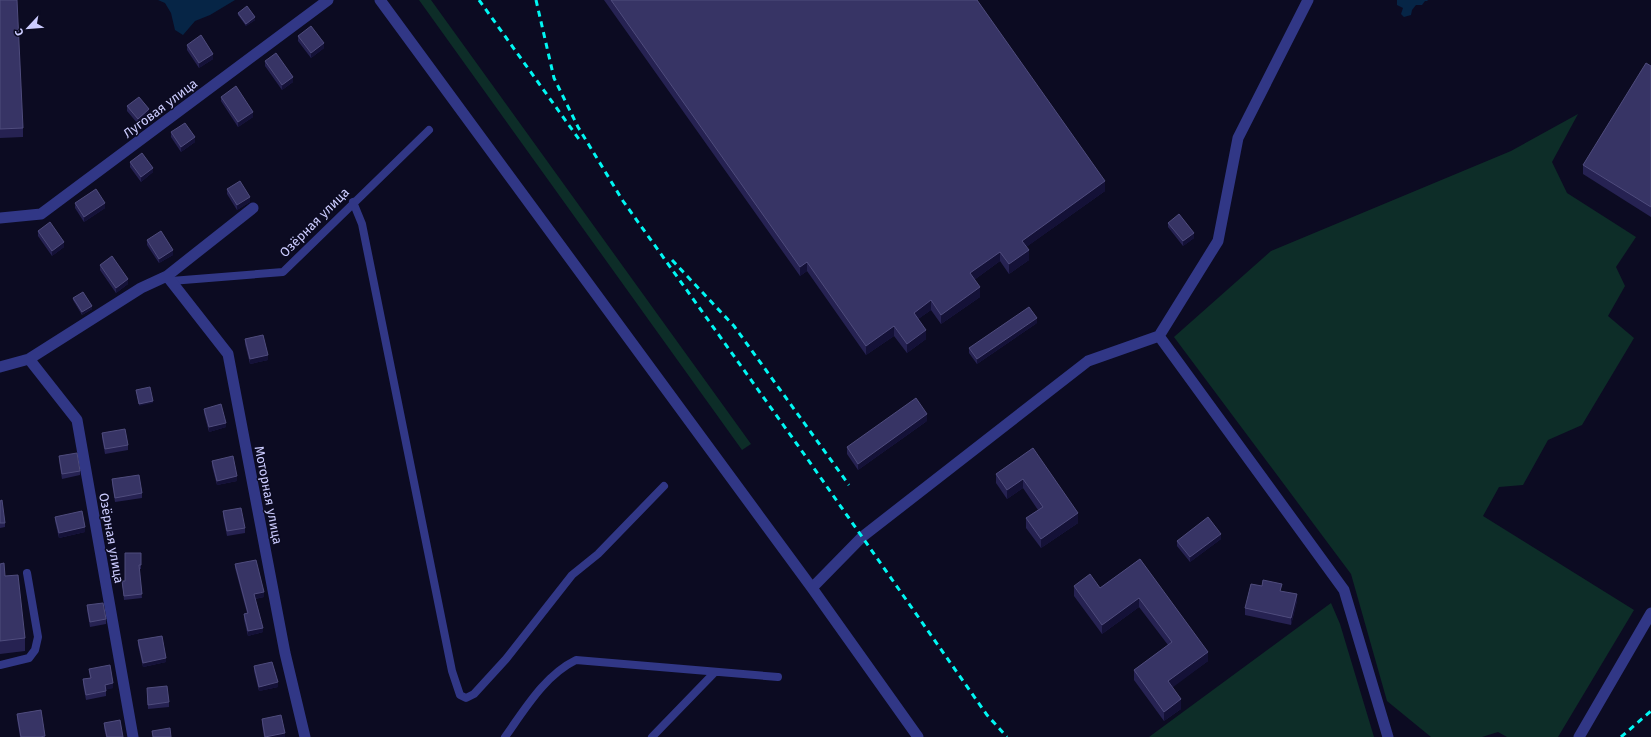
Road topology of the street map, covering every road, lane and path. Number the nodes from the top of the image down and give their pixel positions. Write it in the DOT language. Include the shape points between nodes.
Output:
graph roads {
  1 [pos="328,0"];
  2 [pos="380,0"];
  3 [pos="1308,0"];
  4 [pos="429,130"];
  5 [pos="353,202"];
  6 [pos="253,208"];
  7 [pos="0,218"];
  8 [pos="169,279"];
  9 [pos="1159,336"];
  10 [pos="29,359"];
  11 [pos="0,368"];
  12 [pos="664,486"];
  13 [pos="27,573"];
  14 [pos="812,588"];
  15 [pos="1651,613"];
  16 [pos="0,665"];
  17 [pos="715,672"];
  18 [pos="778,677"];
  19 [pos="132,737"];
  20 [pos="305,737"];
  21 [pos="505,737"];
  22 [pos="652,737"];
  23 [pos="918,737"];
  24 [pos="1388,737"];
  25 [pos="1579,737"];
  1 -- 7 [label="street, Луговая улица" via="41,214"];
  2 -- 14 [label="street"];
  3 -- 9 [label="street" via="1238,138 1218,241"];
  4 -- 5 [label="lane, Озёрная улица"];
  5 -- 8 [label="lane, Озёрная улица" via="283,272"];
  5 -- 12 [label="lane" via="362,224 452,671 460,695 466,698 474,694 506,659 572,575 598,554"];
  6 -- 8 [label="street, Озёрная улица"];
  8 -- 10 [label="street, Озёрная улица" via="141,288"];
  8 -- 20 [label="street, Моторная улица" via="228,354 285,653"];
  9 -- 14 [label="street" via="1088,361 862,537"];
  9 -- 24 [label="street" via="1344,590"];
  10 -- 11 [label="street, Озёрная улица"];
  10 -- 19 [label="street, Озёрная улица" via="77,420"];
  13 -- 16 [label="lane" via="38,637 35,650 29,658"];
  14 -- 23 [label="street"];
  15 -- 25 [label="street"];
  17 -- 18 [label="lane"];
  17 -- 21 [label="lane" via="576,660 563,666 540,689"];
  17 -- 22 [label="lane"];
}
